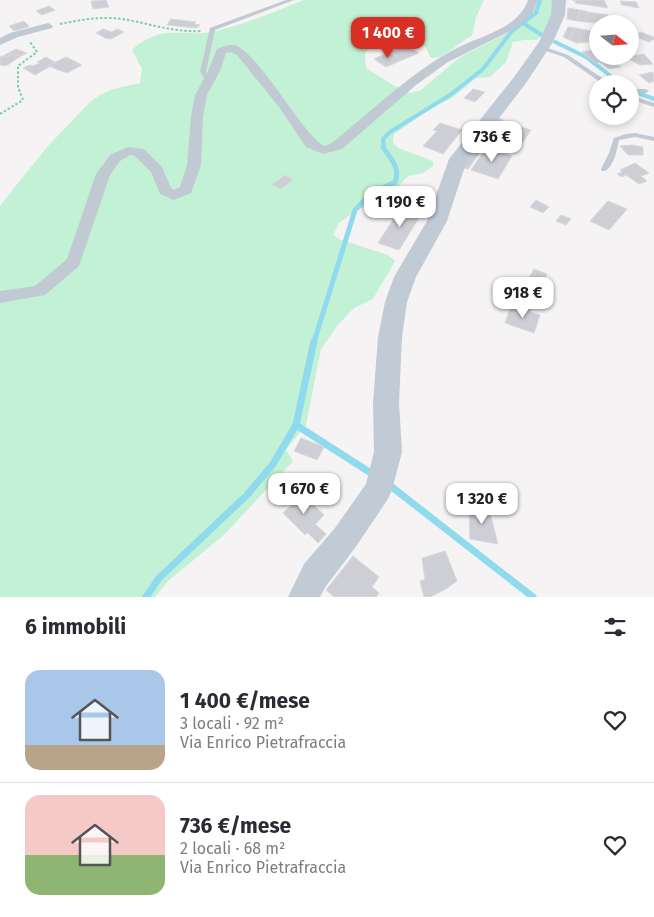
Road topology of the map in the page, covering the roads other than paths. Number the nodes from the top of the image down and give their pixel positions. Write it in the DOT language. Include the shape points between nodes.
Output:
graph roads {
  1 [pos="290,0"];
  2 [pos="533,0"];
  3 [pos="559,0"];
  4 [pos="48,26"];
  5 [pos="212,29"];
  6 [pos="0,42"];
  7 [pos="542,48"];
  8 [pos="594,75"];
  9 [pos="208,81"];
  10 [pos="639,91"];
  11 [pos="646,91"];
  12 [pos="639,100"];
  13 [pos="654,106"];
  14 [pos="654,139"];
  15 [pos="605,170"];
  16 [pos="0,297"];
  17 [pos="304,597"];
  1 -- 5 [label="lane"];
  2 -- 9 [label="street" via="526,15 513,27 460,51 416,80 337,146 323,150 311,144 241,53 232,48 221,51"];
  3 -- 7 [label="street" via="558,15"];
  4 -- 6 [label="street"];
  5 -- 9 [label="lane" via="203,72"];
  7 -- 8 [label="lane" via="566,56"];
  7 -- 17 [label="street" via="458,159 437,221 405,277 396,302 390,337 386,403 388,452 378,490 315,575"];
  9 -- 16 [label="street" via="200,102 194,165 186,190 174,195 165,191 157,170 138,152 128,151 115,158 103,174 74,262 39,291"];
  10 -- 11 [label="lane"];
  12 -- 13 [label="lane"];
  14 -- 15 [label="lane" via="626,134 616,140"];
}
